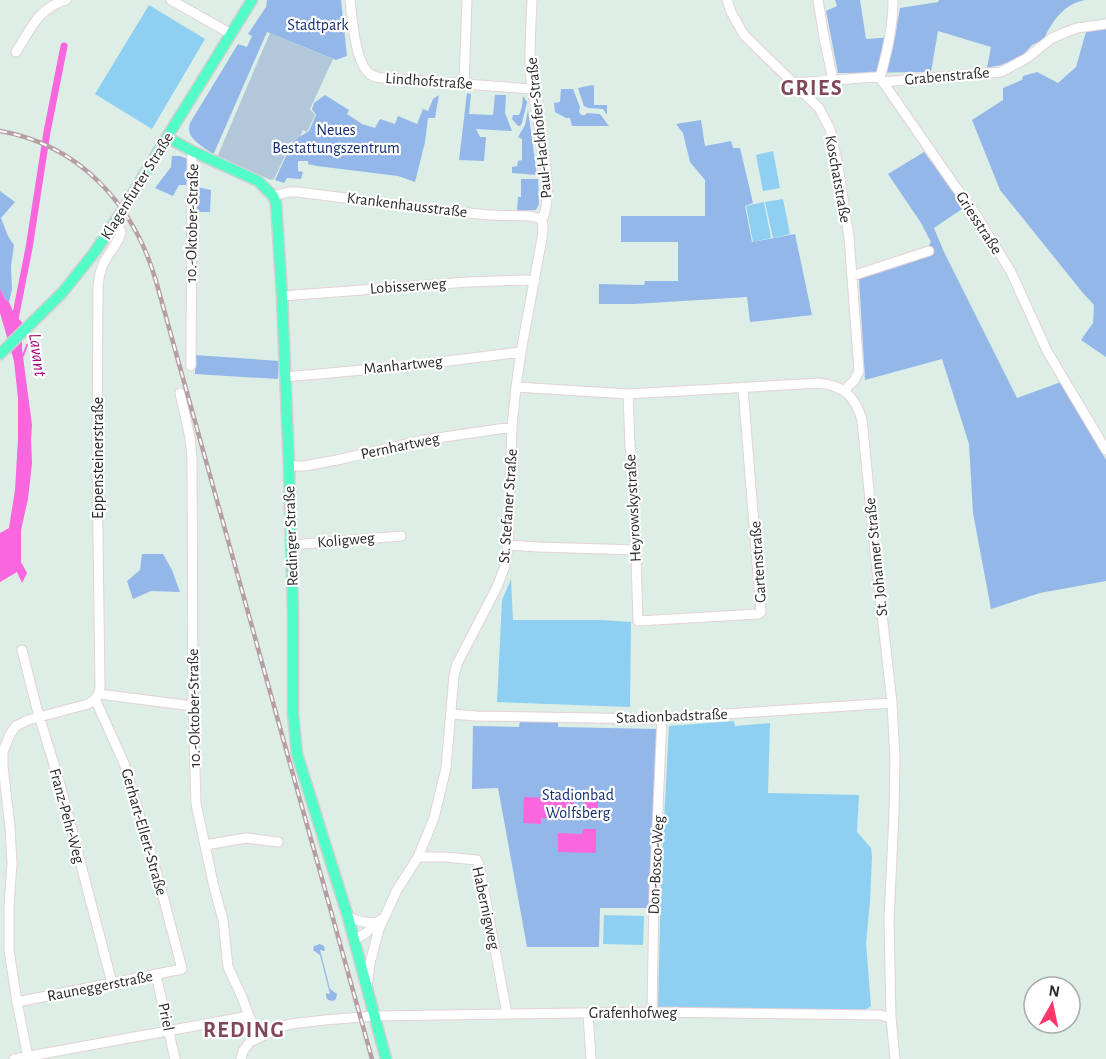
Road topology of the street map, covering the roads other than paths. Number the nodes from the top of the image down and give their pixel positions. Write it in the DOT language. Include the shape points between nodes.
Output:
graph roads {
  1 [pos="66,0"];
  2 [pos="171,0"];
  3 [pos="252,0"];
  4 [pos="350,0"];
  5 [pos="467,0"];
  6 [pos="532,0"];
  7 [pos="727,0"];
  8 [pos="818,0"];
  9 [pos="893,0"];
  10 [pos="1106,24"];
  11 [pos="231,34"];
  12 [pos="16,52"];
  13 [pos="833,80"];
  14 [pos="881,80"];
  15 [pos="794,83"];
  16 [pos="464,84"];
  17 [pos="532,88"];
  18 [pos="167,137"];
  19 [pos="192,152"];
  20 [pos="273,196"];
  21 [pos="542,219"];
  22 [pos="116,222"];
  23 [pos="929,251"];
  24 [pos="852,276"];
  25 [pos="535,281"];
  26 [pos="282,296"];
  27 [pos="521,352"];
  28 [pos="0,354"];
  29 [pos="191,366"];
  30 [pos="285,377"];
  31 [pos="516,387"];
  32 [pos="743,388"];
  33 [pos="844,390"];
  34 [pos="180,393"];
  35 [pos="628,394"];
  36 [pos="512,427"];
  37 [pos="1106,450"];
  38 [pos="289,466"];
  39 [pos="400,536"];
  40 [pos="291,545"];
  41 [pos="508,545"];
  42 [pos="636,550"];
  43 [pos="638,621"];
  44 [pos="22,650"];
  45 [pos="97,697"];
  46 [pos="892,703"];
  47 [pos="193,706"];
  48 [pos="451,714"];
  49 [pos="40,717"];
  50 [pos="662,718"];
  51 [pos="278,842"];
  52 [pos="206,845"];
  53 [pos="418,857"];
  54 [pos="386,914"];
  55 [pos="348,917"];
  56 [pos="378,922"];
  57 [pos="377,937"];
  58 [pos="355,943"];
  59 [pos="182,969"];
  60 [pos="156,975"];
  61 [pos="112,983"];
  62 [pos="367,989"];
  63 [pos="17,1002"];
  64 [pos="652,1012"];
  65 [pos="588,1013"];
  66 [pos="507,1014"];
  67 [pos="374,1016"];
  68 [pos="249,1017"];
  69 [pos="891,1017"];
  70 [pos="169,1031"];
  71 [pos="258,1037"];
  72 [pos="28,1057"];
  73 [pos="14,1059"];
  74 [pos="175,1059"];
  75 [pos="241,1059"];
  76 [pos="386,1059"];
  77 [pos="591,1059"];
  78 [pos="895,1059"];
  1 -- 12 [label="street" via="48,7 39,16"];
  2 -- 11 [label="street"];
  3 -- 11 [label="main road, Klagenfurter Straße"];
  4 -- 16 [label="street, Lindhofstraße" via="358,54 368,72 384,78"];
  5 -- 16 [label="street"];
  6 -- 17 [label="street, Paul-Hackhofer-Straße"];
  7 -- 15 [label="street, Koschatstraße" via="744,35"];
  8 -- 13 [label="street"];
  9 -- 14 [label="street"];
  10 -- 14 [label="street, Grabenstraße" via="1064,33 1001,72"];
  11 -- 18 [label="main road, Klagenfurter Straße"];
  13 -- 14 [label="street"];
  13 -- 15 [label="street"];
  14 -- 37 [label="street, Griesstraße" via="973,210 1011,272 1047,351"];
  15 -- 24 [label="street, Koschatstraße" via="819,108 830,129"];
  16 -- 17 [label="street, Lindhofstraße"];
  17 -- 21 [label="street, Paul-Hackhofer-Straße" via="548,198"];
  18 -- 19 [label="main road"];
  18 -- 22 [label="main road, Klagenfurter Straße"];
  19 -- 20 [label="main road" via="258,181"];
  19 -- 29 [label="street, 10.-Oktober-Straße"];
  20 -- 21 [label="street, Krankenhausstraße" via="298,192"];
  20 -- 26 [label="main road, Redinger Straße"];
  21 -- 25 [label="street, St. Stefaner Straße"];
  22 -- 28 [label="main road, Klagenfurter Straße" via="62,292"];
  22 -- 45 [label="street, Eppensteinerstraße" via="120,238 104,261 98,288"];
  23 -- 24 [label="street"];
  24 -- 33 [label="street, Koschatstraße" via="859,370"];
  25 -- 26 [label="street, Lobisserweg"];
  25 -- 27 [label="street, St. Stefaner Straße"];
  26 -- 30 [label="main road, Redinger Straße"];
  27 -- 30 [label="street, Manhartweg"];
  27 -- 31 [label="street, St. Stefaner Straße"];
  30 -- 38 [label="main road, Redinger Straße"];
  31 -- 35 [label="street"];
  31 -- 36 [label="street, St. Stefaner Straße"];
  32 -- 33 [label="street" via="819,383"];
  32 -- 35 [label="street"];
  32 -- 43 [label="street, Gartenstraße" via="761,612"];
  33 -- 46 [label="street, St. Johanner Straße" via="855,402 861,420"];
  34 -- 47 [label="street, 10.-Oktober-Straße" via="192,459"];
  35 -- 42 [label="street, Heyrowskystraße"];
  36 -- 38 [label="street, Pernhartweg"];
  36 -- 41 [label="street, St. Stefaner Straße"];
  38 -- 40 [label="main road, Redinger Straße"];
  39 -- 40 [label="street, Koligweg"];
  40 -- 55 [label="main road, Redinger Straße" via="297,754"];
  41 -- 42 [label="street"];
  41 -- 48 [label="street, St. Stefaner Straße" via="501,578 457,664"];
  42 -- 43 [label="street, Heyrowskystraße"];
  44 -- 49 [label="street, Franz-Pehr-Weg"];
  45 -- 47 [label="street"];
  45 -- 49 [label="street" via="88,704"];
  45 -- 59 [label="street, Gerhart-Ellert-Straße" via="124,763"];
  46 -- 50 [label="street, Stadionbadstraße"];
  46 -- 69 [label="street, St. Johanner Straße" via="895,759 889,920"];
  47 -- 52 [label="street, 10.-Oktober-Straße" via="196,804"];
  48 -- 50 [label="street, Stadionbadstraße"];
  48 -- 53 [label="street, St. Stefaner Straße" via="447,768 434,818"];
  49 -- 61 [label="street, Franz-Pehr-Weg"];
  49 -- 63 [label="street" via="16,726 3,752 12,862 9,950"];
  50 -- 64 [label="street, Don-Bosco-Weg"];
  51 -- 52 [label="street" via="246,838"];
  52 -- 68 [label="street, 10.-Oktober-Straße" via="223,920 228,967"];
  53 -- 54 [label="street, St. Stefaner Straße"];
  53 -- 66 [label="street, Habernigweg" via="477,860"];
  54 -- 56 [label="street, St. Stefaner Straße"];
  54 -- 57 [label="street, St. Stefaner Straße"];
  55 -- 56 [label="street"];
  55 -- 58 [label="main road, Redinger Straße"];
  56 -- 58 [label="street, St. Stefaner Straße"];
  57 -- 58 [label="street"];
  57 -- 62 [label="street, St. Stefaner Straße"];
  58 -- 62 [label="main road, Redinger Straße"];
  59 -- 60 [label="street, Rauneggerstraße"];
  60 -- 61 [label="street, Rauneggerstraße"];
  60 -- 70 [label="street, Priel"];
  61 -- 63 [label="street, Rauneggerstraße"];
  62 -- 67 [label="main road, St. Stefaner Straße"];
  63 -- 72 [label="street"];
  64 -- 65 [label="street, Grafenhofweg"];
  64 -- 69 [label="street, Grafenhofweg"];
  65 -- 66 [label="street, Grafenhofweg"];
  65 -- 77 [label="street"];
  66 -- 67 [label="street, Grafenhofweg"];
  67 -- 71 [label="street, Grafenhofweg" via="290,1024"];
  67 -- 76 [label="main road, St. Stefaner Straße"];
  68 -- 70 [label="street"];
  68 -- 71 [label="street, 10.-Oktober-Straße"];
  69 -- 78 [label="street, St. Johanner Straße"];
  70 -- 72 [label="street"];
  70 -- 74 [label="street, Priel"];
  71 -- 75 [label="street" via="247,1045"];
  72 -- 73 [label="street"];
}
